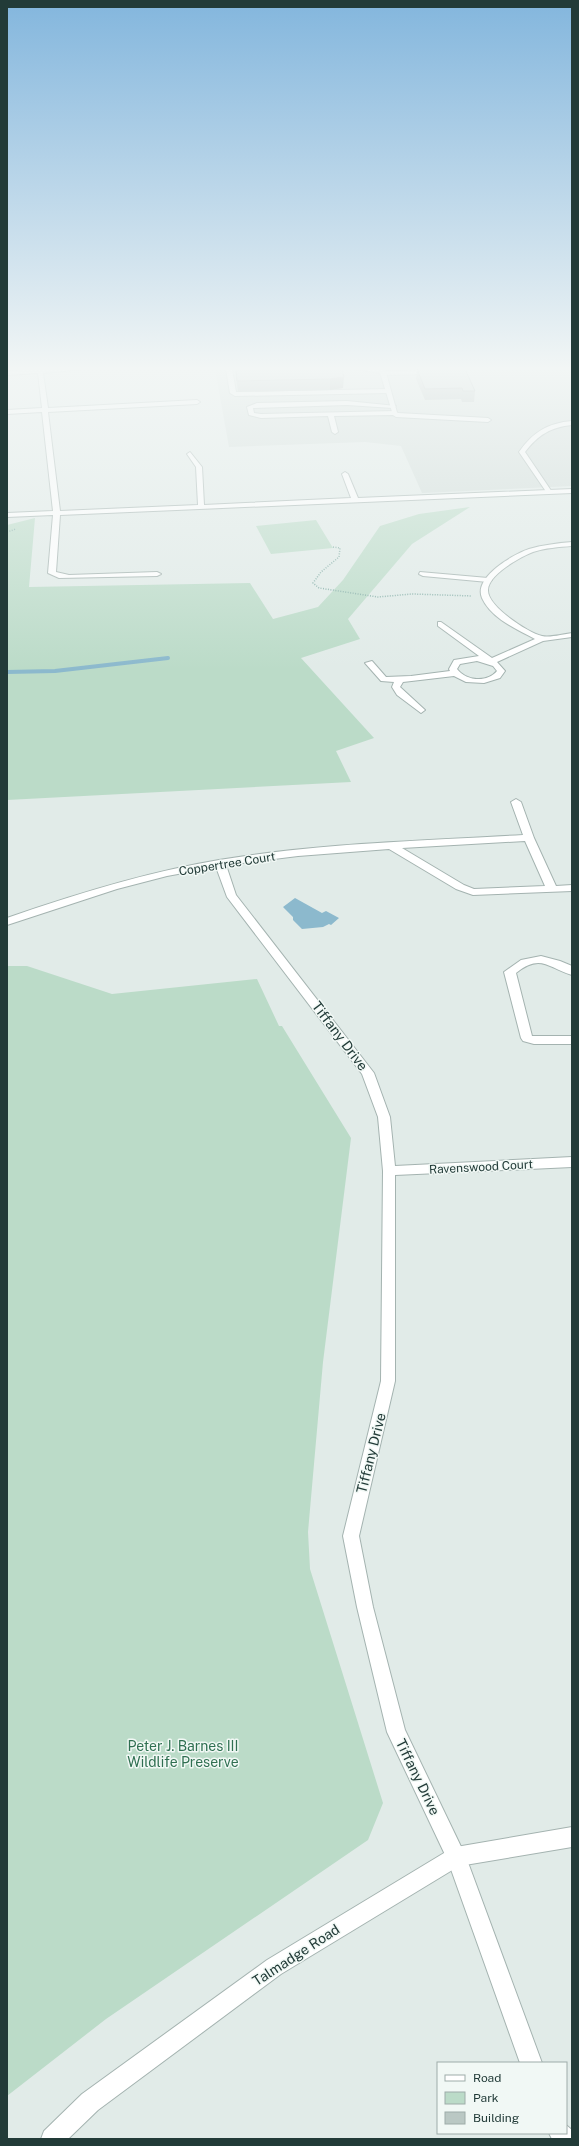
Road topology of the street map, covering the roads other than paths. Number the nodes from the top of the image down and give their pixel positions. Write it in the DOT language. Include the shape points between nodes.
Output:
graph roads {
  1 [pos="52,469"];
  2 [pos="199,469"];
  3 [pos="534,469"];
  4 [pos="345,474"];
  5 [pos="572,491"];
  6 [pos="549,492"];
  7 [pos="355,500"];
  8 [pos="201,507"];
  9 [pos="57,513"];
  10 [pos="7,515"];
  11 [pos="572,544"];
  12 [pos="157,574"];
  13 [pos="423,574"];
  14 [pos="488,580"];
  15 [pos="441,624"];
  16 [pos="572,635"];
  17 [pos="541,639"];
  18 [pos="491,661"];
  19 [pos="369,663"];
  20 [pos="455,673"];
  21 [pos="399,681"];
  22 [pos="421,710"];
  23 [pos="516,802"];
  24 [pos="528,838"];
  25 [pos="393,847"];
  26 [pos="220,863"];
  27 [pos="572,888"];
  28 [pos="552,889"];
  29 [pos="7,922"];
  30 [pos="572,971"];
  31 [pos="572,1040"];
  32 [pos="572,1162"];
  33 [pos="389,1171"];
  34 [pos="572,1837"];
  35 [pos="456,1857"];
  36 [pos="531,2062"];
  37 [pos="52,2139"];
  1 -- 9 [label="street"];
  2 -- 8 [label="street"];
  3 -- 6 [label="street"];
  4 -- 7 [label="street"];
  5 -- 6 [label="street"];
  6 -- 7 [label="street"];
  7 -- 8 [label="street"];
  8 -- 9 [label="street"];
  9 -- 10 [label="street"];
  9 -- 12 [label="street" via="52,573 54,575 74,577"];
  11 -- 14 [label="street" via="545,547 524,554"];
  13 -- 14 [label="street"];
  14 -- 17 [label="street" via="484,586 484,596 490,605 506,619"];
  15 -- 18 [label="street"];
  16 -- 17 [label="street"];
  17 -- 18 [label="street"];
  18 -- 20 [label="street" via="477,658 462,660 454,666"];
  18 -- 20 [label="street" via="501,671 499,675 488,680 473,680"];
  19 -- 21 [label="street" via="384,679"];
  20 -- 21 [label="street" via="438,673"];
  21 -- 22 [label="street" via="396,687 400,693"];
  23 -- 24 [label="street"];
  24 -- 25 [label="street, Coppertree Court"];
  24 -- 28 [label="street"];
  25 -- 26 [label="street, Coppertree Court" via="298,852"];
  25 -- 28 [label="street" via="472,892"];
  26 -- 29 [label="street, Coppertree Court" via="133,882 66,901"];
  26 -- 33 [label="street, Tiffany Drive" via="231,895 368,1073 384,1117"];
  27 -- 28 [label="street"];
  30 -- 31 [label="street" via="559,962 546,959 529,960 510,972 527,1038"];
  32 -- 33 [label="street, Ravenswood Court"];
  33 -- 35 [label="street, Tiffany Drive" via="388,1382 351,1536 365,1607 396,1732"];
  34 -- 35 [label="street, Talmadge Road"];
  35 -- 36 [label="street, Tiffany Drive"];
  35 -- 37 [label="street, Talmadge Road" via="274,1967 90,2102"];
}
